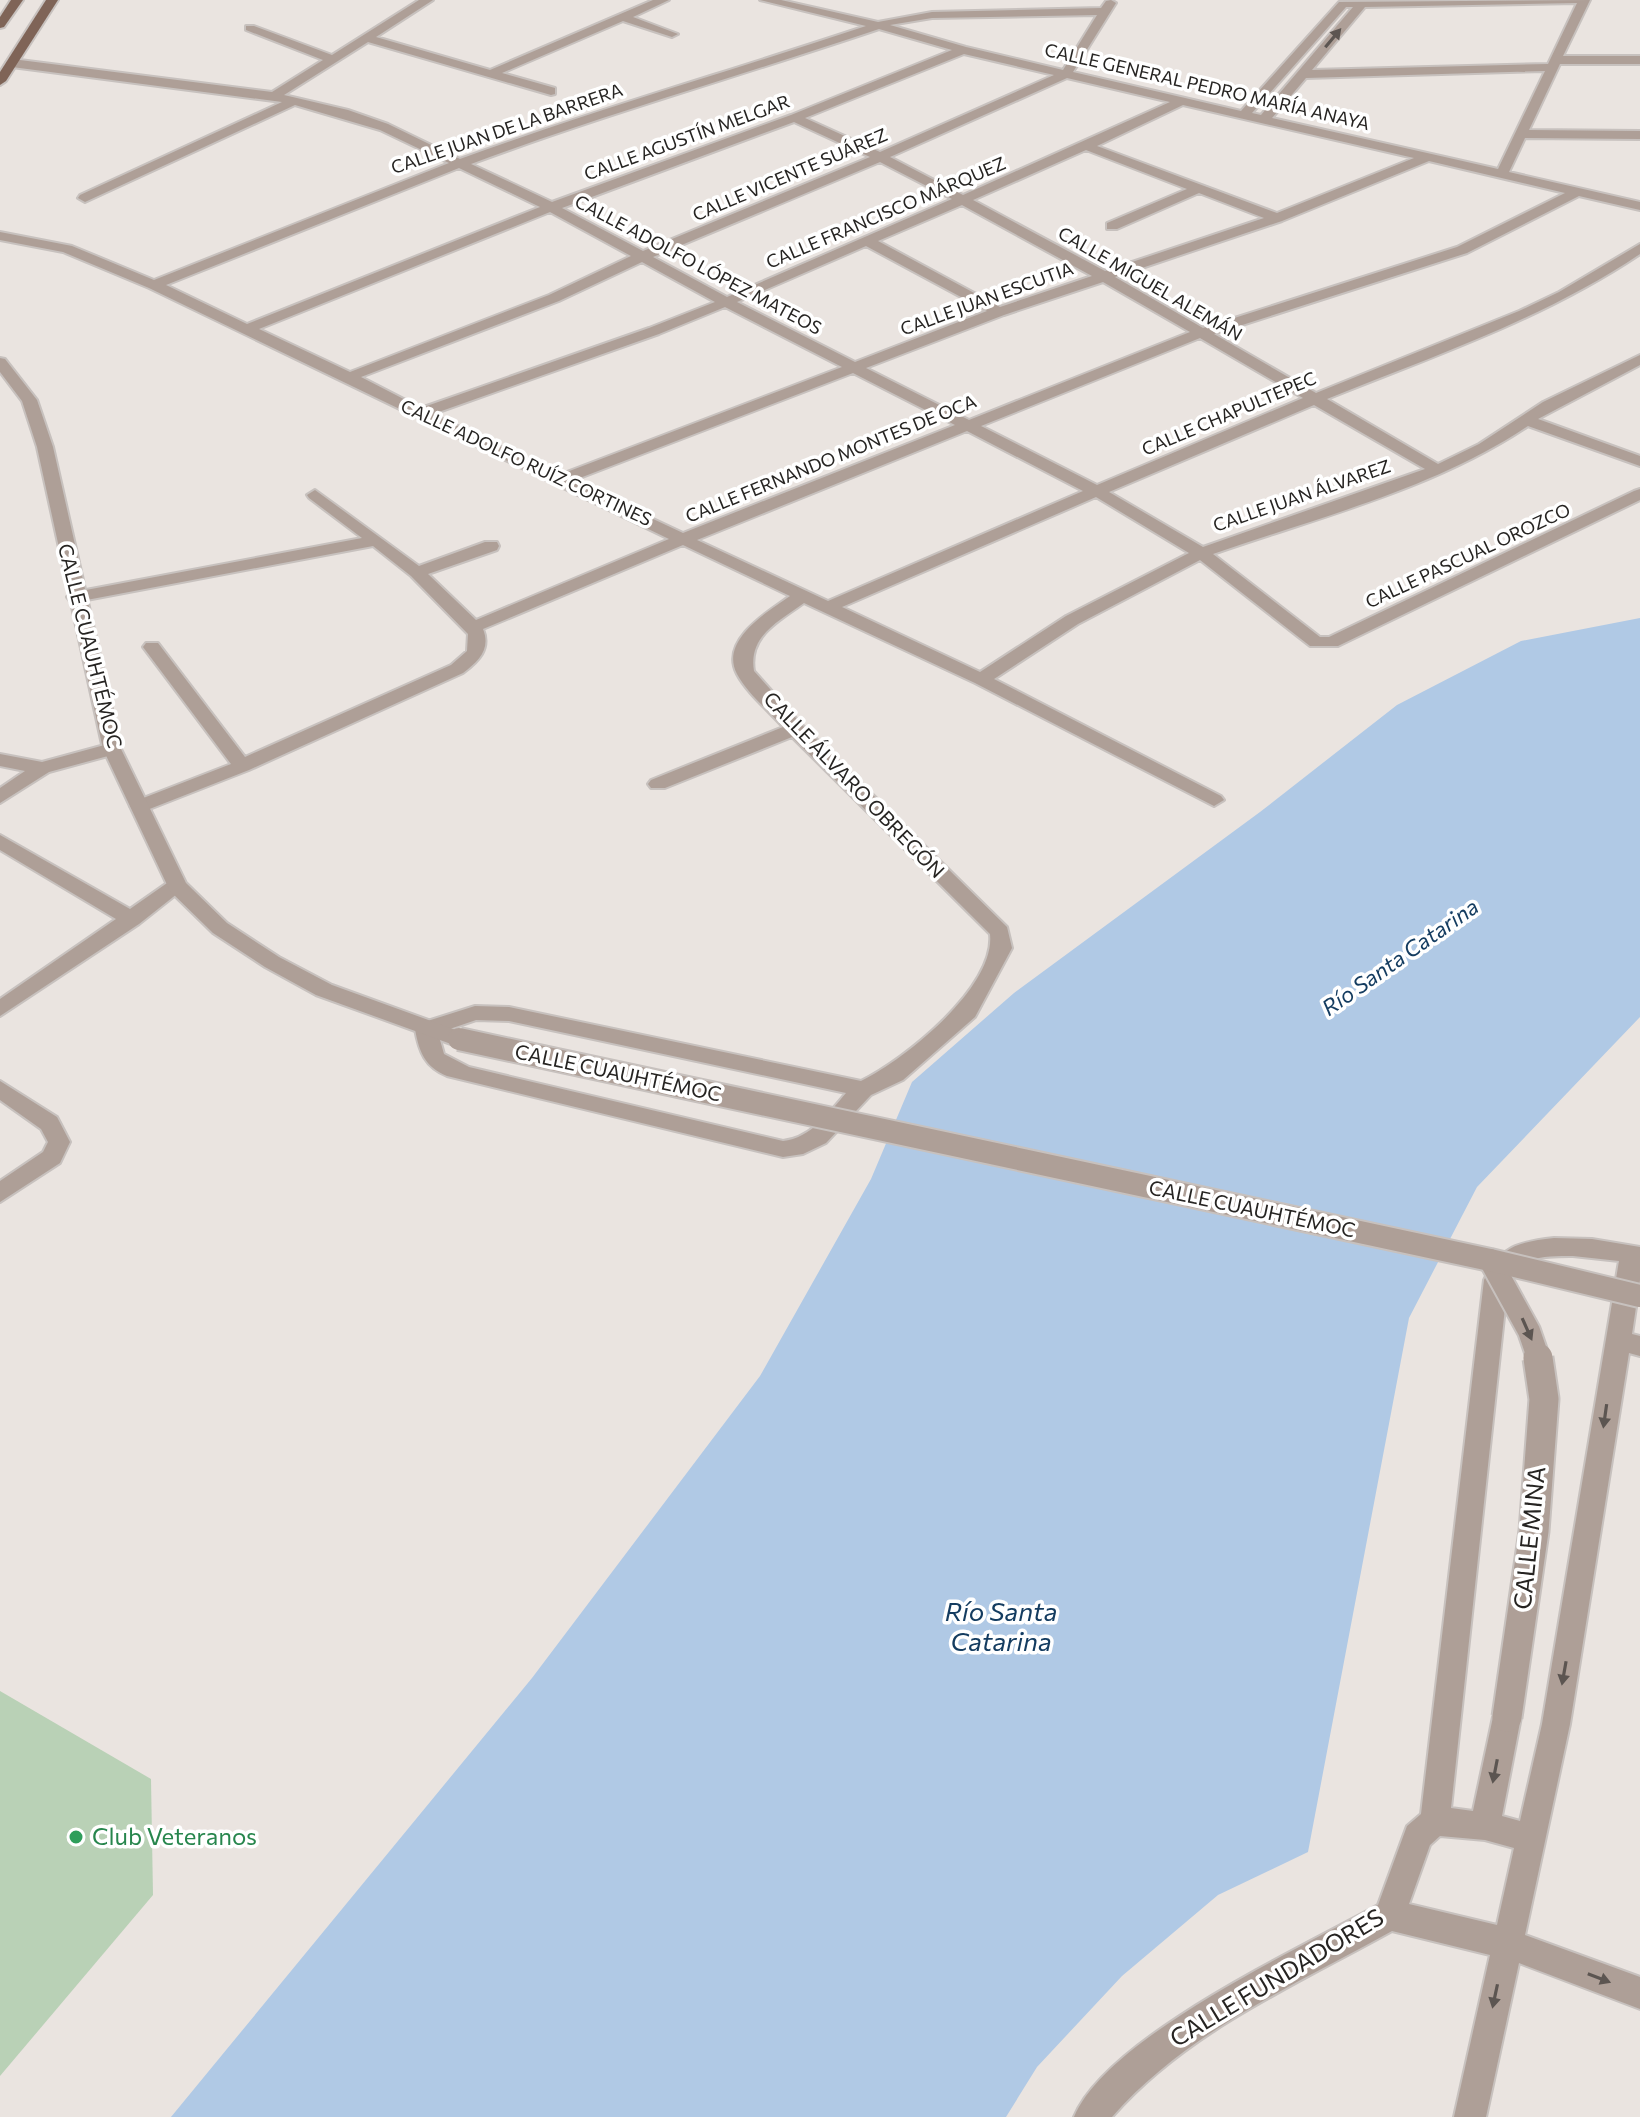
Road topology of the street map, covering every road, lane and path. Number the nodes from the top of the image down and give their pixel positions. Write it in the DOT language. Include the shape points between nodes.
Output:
graph roads {
  1 [pos="17,0"];
  2 [pos="52,0"];
  3 [pos="427,0"];
  4 [pos="663,0"];
  5 [pos="766,0"];
  6 [pos="929,0"];
  7 [pos="1112,0"];
  8 [pos="1581,0"];
  9 [pos="1345,2"];
  10 [pos="1364,2"];
  11 [pos="1104,11"];
  12 [pos="932,15"];
  13 [pos="622,17"];
  14 [pos="0,25"];
  15 [pos="878,25"];
  16 [pos="250,28"];
  17 [pos="672,34"];
  18 [pos="368,38"];
  19 [pos="963,50"];
  20 [pos="332,59"];
  21 [pos="1640,60"];
  22 [pos="12,63"];
  23 [pos="1555,64"];
  24 [pos="490,74"];
  25 [pos="1066,74"];
  26 [pos="1303,74"];
  27 [pos="0,81"];
  28 [pos="551,91"];
  29 [pos="274,96"];
  30 [pos="295,100"];
  31 [pos="1183,100"];
  32 [pos="1245,114"];
  33 [pos="795,118"];
  34 [pos="1265,118"];
  35 [pos="1522,134"];
  36 [pos="1640,135"];
  37 [pos="1086,146"];
  38 [pos="880,157"];
  39 [pos="1428,157"];
  40 [pos="460,163"];
  41 [pos="1502,174"];
  42 [pos="1197,189"];
  43 [pos="1577,192"];
  44 [pos="85,198"];
  45 [pos="963,199"];
  46 [pos="1640,206"];
  47 [pos="551,207"];
  48 [pos="1277,218"];
  49 [pos="1112,226"];
  50 [pos="0,236"];
  51 [pos="865,240"];
  52 [pos="1640,248"];
  53 [pos="643,256"];
  54 [pos="1103,276"];
  55 [pos="154,285"];
  56 [pos="726,302"];
  57 [pos="999,312"];
  58 [pos="244,330"];
  59 [pos="1198,334"];
  60 [pos="1640,359"];
  61 [pos="0,362"];
  62 [pos="852,367"];
  63 [pos="349,377"];
  64 [pos="1316,398"];
  65 [pos="418,414"];
  66 [pos="1527,420"];
  67 [pos="970,425"];
  68 [pos="1640,461"];
  69 [pos="1438,470"];
  70 [pos="560,480"];
  71 [pos="1098,492"];
  72 [pos="1640,494"];
  73 [pos="315,495"];
  74 [pos="686,538"];
  75 [pos="375,541"];
  76 [pos="491,546"];
  77 [pos="1201,553"];
  78 [pos="417,572"];
  79 [pos="802,596"];
  80 [pos="76,597"];
  81 [pos="828,607"];
  82 [pos="473,627"];
  83 [pos="1311,640"];
  84 [pos="152,647"];
  85 [pos="981,679"];
  86 [pos="795,729"];
  87 [pos="112,749"];
  88 [pos="0,760"];
  89 [pos="242,766"];
  90 [pos="42,768"];
  91 [pos="658,784"];
  92 [pos="0,797"];
  93 [pos="1214,800"];
  94 [pos="140,806"];
  95 [pos="0,841"];
  96 [pos="177,886"];
  97 [pos="132,919"];
  98 [pos="0,1009"];
  99 [pos="426,1029"];
  100 [pos="0,1089"];
  101 [pos="863,1089"];
  102 [pos="0,1193"];
  103 [pos="1636,1255"];
  104 [pos="1490,1260"];
  105 [pos="1640,1296"];
  106 [pos="1628,1342"];
  107 [pos="1435,1821"];
  108 [pos="1485,1826"];
  109 [pos="1531,1838"];
  110 [pos="1390,1915"];
  111 [pos="1506,1943"];
  112 [pos="1640,1993"];
  113 [pos="1090,2117"];
  114 [pos="1470,2117"];
  1 -- 14 [label="main road"];
  2 -- 22 [label="main road"];
  3 -- 18 [label="street"];
  4 -- 13 [label="street"];
  5 -- 15 [label="street, CALLE GENERAL PEDRO MARÍA ANAYA"];
  6 -- 12 [label="street"];
  7 -- 11 [label="street"];
  8 -- 10 [label="street"];
  8 -- 23 [label="street"];
  9 -- 10 [label="street"];
  9 -- 32 [label="street"];
  26 -- 10 [label="street, one-way"];
  11 -- 12 [label="street"];
  11 -- 25 [label="street"];
  12 -- 15 [label="street"];
  13 -- 17 [label="street"];
  13 -- 24 [label="street"];
  15 -- 19 [label="street, CALLE GENERAL PEDRO MARÍA ANAYA"];
  15 -- 40 [label="street, CALLE JUAN DE LA BARRERA"];
  16 -- 20 [label="street"];
  18 -- 20 [label="street"];
  18 -- 24 [label="street"];
  19 -- 25 [label="street, CALLE GENERAL PEDRO MARÍA ANAYA"];
  19 -- 33 [label="street, CALLE AGUSTÍN MELGAR"];
  20 -- 29 [label="street"];
  21 -- 23 [label="street"];
  22 -- 27 [label="main road"];
  22 -- 29 [label="street, CALLE ADOLFO LÓPEZ MATEOS"];
  23 -- 26 [label="street"];
  23 -- 35 [label="street"];
  24 -- 28 [label="street"];
  25 -- 31 [label="street, CALLE GENERAL PEDRO MARÍA ANAYA"];
  25 -- 38 [label="street, CALLE VICENTE SUÁREZ"];
  26 -- 34 [label="street"];
  29 -- 30 [label="street, CALLE ADOLFO LÓPEZ MATEOS"];
  30 -- 40 [label="street, CALLE ADOLFO LÓPEZ MATEOS" via="384,127"];
  30 -- 44 [label="street"];
  31 -- 32 [label="street, CALLE GENERAL PEDRO MARÍA ANAYA"];
  31 -- 37 [label="street, CALLE FRANCISCO MÁRQUEZ"];
  32 -- 34 [label="street, CALLE GENERAL PEDRO MARÍA ANAYA"];
  33 -- 38 [label="street, CALLE MIGUEL ALEMÁN"];
  33 -- 47 [label="street, CALLE AGUSTÍN MELGAR"];
  34 -- 39 [label="street, CALLE GENERAL PEDRO MARÍA ANAYA"];
  35 -- 36 [label="street"];
  35 -- 41 [label="street"];
  37 -- 42 [label="street"];
  37 -- 45 [label="street, CALLE FRANCISCO MÁRQUEZ"];
  38 -- 45 [label="street, CALLE MIGUEL ALEMÁN"];
  38 -- 53 [label="street, CALLE VICENTE SUÁREZ"];
  39 -- 41 [label="street, CALLE GENERAL PEDRO MARÍA ANAYA"];
  39 -- 48 [label="street, CALLE JUAN ESCUTIA"];
  40 -- 47 [label="street, CALLE ADOLFO LÓPEZ MATEOS"];
  40 -- 55 [label="street, CALLE JUAN DE LA BARRERA"];
  41 -- 43 [label="street, CALLE GENERAL PEDRO MARÍA ANAYA"];
  42 -- 48 [label="street"];
  42 -- 49 [label="street"];
  43 -- 46 [label="street, CALLE GENERAL PEDRO MARÍA ANAYA"];
  43 -- 59 [label="street, CALLE FERNANDO MONTES DE OCA" via="1462,250"];
  45 -- 51 [label="street, CALLE FRANCISCO MÁRQUEZ"];
  45 -- 54 [label="street, CALLE MIGUEL ALEMÁN"];
  47 -- 53 [label="street, CALLE ADOLFO LÓPEZ MATEOS"];
  47 -- 58 [label="street, CALLE AGUSTÍN MELGAR"];
  48 -- 54 [label="street, CALLE JUAN ESCUTIA"];
  50 -- 55 [label="street, CALLE ADOLFO RUÍZ CORTINES" via="67,249"];
  51 -- 56 [label="street, CALLE FRANCISCO MÁRQUEZ"];
  51 -- 57 [label="street"];
  52 -- 64 [label="street, CALLE CHAPULTEPEC" via="1572,293 1525,316"];
  53 -- 56 [label="street, CALLE ADOLFO LÓPEZ MATEOS"];
  53 -- 63 [label="street, CALLE VICENTE SUÁREZ" via="554,298"];
  54 -- 57 [label="street, CALLE JUAN ESCUTIA"];
  54 -- 59 [label="street, CALLE MIGUEL ALEMÁN"];
  55 -- 58 [label="street, CALLE ADOLFO RUÍZ CORTINES"];
  56 -- 62 [label="street, CALLE ADOLFO LÓPEZ MATEOS"];
  56 -- 65 [label="street, CALLE FRANCISCO MÁRQUEZ"];
  57 -- 62 [label="street, CALLE JUAN ESCUTIA"];
  58 -- 63 [label="street, CALLE ADOLFO RUÍZ CORTINES"];
  59 -- 64 [label="street, CALLE MIGUEL ALEMÁN"];
  59 -- 67 [label="street, CALLE FERNANDO MONTES DE OCA"];
  60 -- 66 [label="street, CALLE JUAN ÁLVAREZ"];
  61 -- 80 [label="street, CALLE CUAUHTÉMOC" via="29,400 45,447"];
  62 -- 67 [label="street, CALLE ADOLFO LÓPEZ MATEOS"];
  62 -- 70 [label="street, CALLE JUAN ESCUTIA"];
  63 -- 65 [label="street, CALLE ADOLFO RUÍZ CORTINES"];
  64 -- 69 [label="street, CALLE MIGUEL ALEMÁN"];
  64 -- 71 [label="street, CALLE CHAPULTEPEC"];
  65 -- 70 [label="street, CALLE ADOLFO RUÍZ CORTINES"];
  66 -- 68 [label="street"];
  66 -- 69 [label="street, CALLE JUAN ÁLVAREZ"];
  67 -- 71 [label="street, CALLE ADOLFO LÓPEZ MATEOS"];
  67 -- 74 [label="street, CALLE FERNANDO MONTES DE OCA"];
  69 -- 77 [label="street, CALLE JUAN ÁLVAREZ"];
  70 -- 74 [label="street, CALLE ADOLFO RUÍZ CORTINES"];
  71 -- 77 [label="street, CALLE ADOLFO LÓPEZ MATEOS"];
  71 -- 81 [label="street, CALLE CHAPULTEPEC"];
  72 -- 83 [label="street, CALLE PASCUAL OROZCO" via="1332,642"];
  73 -- 75 [label="street"];
  74 -- 79 [label="street, CALLE ADOLFO RUÍZ CORTINES"];
  74 -- 82 [label="street, CALLE FERNANDO MONTES DE OCA"];
  75 -- 78 [label="street"];
  75 -- 80 [label="street"];
  76 -- 78 [label="street"];
  77 -- 83 [label="street, CALLE ADOLFO LÓPEZ MATEOS"];
  77 -- 85 [label="street, CALLE JUAN ÁLVAREZ" via="1072,620"];
  78 -- 82 [label="street"];
  79 -- 81 [label="street, CALLE ADOLFO RUÍZ CORTINES"];
  79 -- 86 [label="street, CALLE ÁLVARO OBREGÓN" via="752,635 742,660 745,672"];
  80 -- 87 [label="street, CALLE CUAUHTÉMOC"];
  81 -- 85 [label="street, CALLE ADOLFO RUÍZ CORTINES"];
  82 -- 89 [label="street" via="479,637 475,655 457,669"];
  84 -- 89 [label="street"];
  85 -- 93 [label="street, CALLE ADOLFO RUÍZ CORTINES"];
  86 -- 91 [label="street"];
  86 -- 101 [label="street, CALLE ÁLVARO OBREGÓN" via="1002,936 1002,948 967,1012 895,1074"];
  87 -- 90 [label="street"];
  87 -- 94 [label="street, CALLE CUAUHTÉMOC"];
  88 -- 90 [label="street"];
  89 -- 94 [label="street"];
  90 -- 92 [label="street"];
  94 -- 96 [label="street, CALLE CUAUHTÉMOC"];
  95 -- 97 [label="street"];
  96 -- 97 [label="street"];
  96 -- 99 [label="street, CALLE CUAUHTÉMOC" via="220,928 272,962 324,990"];
  97 -- 98 [label="street"];
  99 -- 101 [label="street" via="475,1013 509,1014"];
  99 -- 101 [label="street" via="430,1055 440,1065 465,1074 783,1149 796,1150 812,1142"];
  99 -- 104 [label="street, CALLE CUAUHTÉMOC, bridge"];
  100 -- 102 [label="street" via="49,1123 59,1142 52,1157"];
  103 -- 106 [label="street"];
  103 -- 107 [label="street" via="1594,1248 1543,1249 1510,1259 1496,1280"];
  104 -- 105 [label="street, CALLE CUAUHTÉMOC, bridge"];
  104 -- 108 [label="street, CALLE MINA, one-way, bridge" via="1529,1331 1540,1362 1544,1399 1534,1531"];
  106 -- 109 [label="street, one-way"];
  107 -- 108 [label="street"];
  107 -- 110 [label="street, CALLE FUNDADORES" via="1418,1836"];
  108 -- 109 [label="street"];
  109 -- 111 [label="street"];
  110 -- 111 [label="street"];
  110 -- 113 [label="street, CALLE FUNDADORES" via="1179,2033 1125,2077"];
  111 -- 112 [label="street, one-way"];
  111 -- 114 [label="street, one-way"];
}
